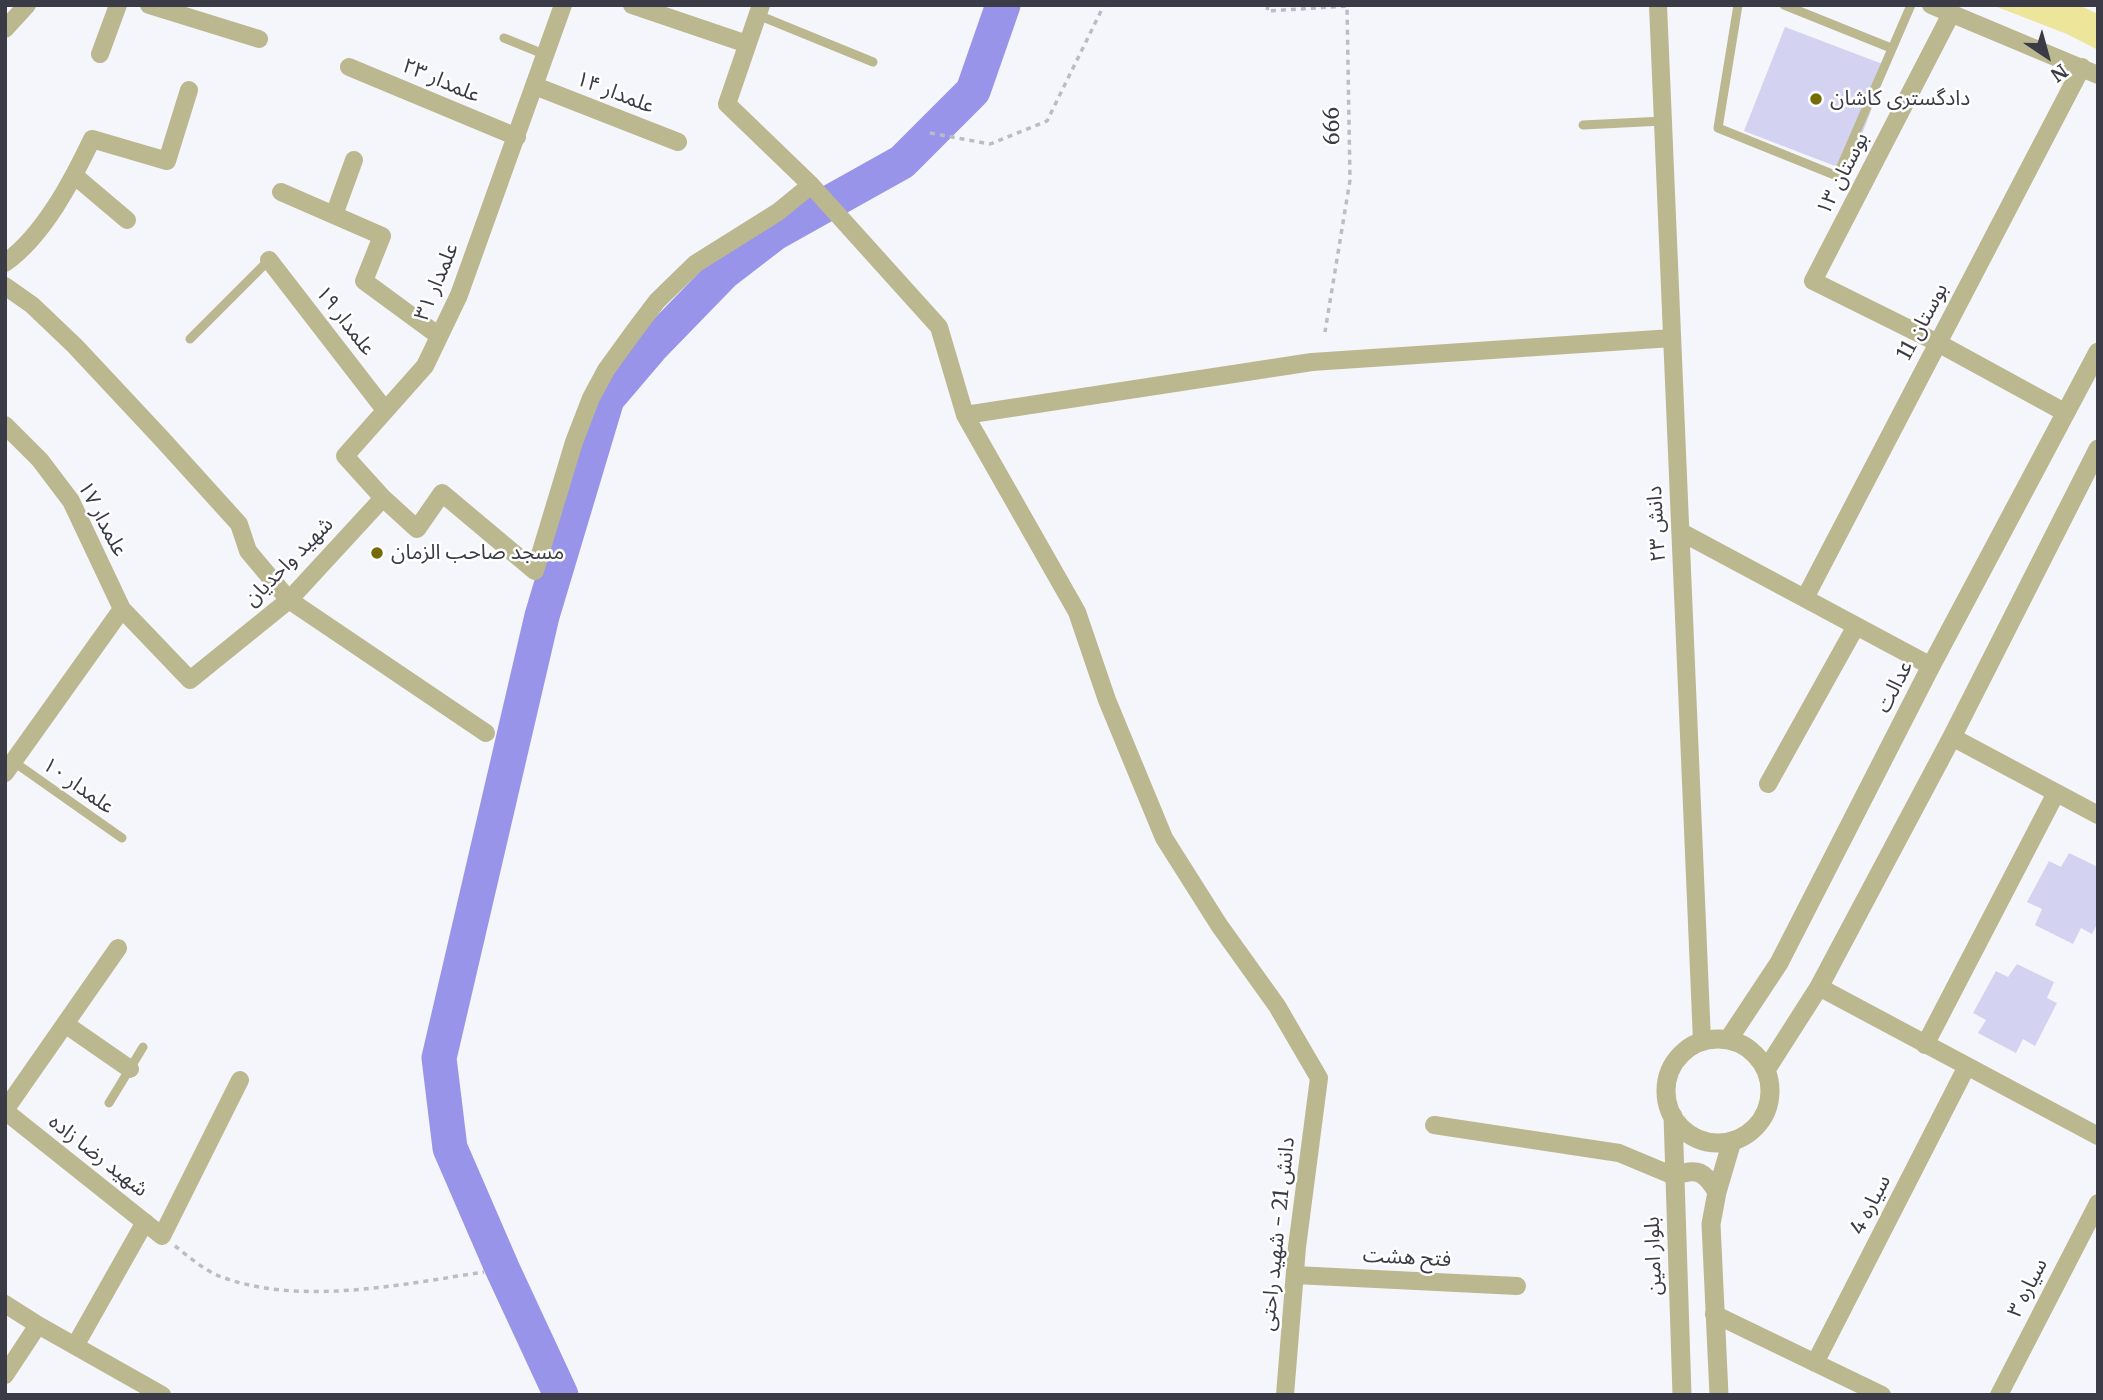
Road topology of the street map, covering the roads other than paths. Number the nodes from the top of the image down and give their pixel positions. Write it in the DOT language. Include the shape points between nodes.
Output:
graph roads {
  1 [pos="27,5"];
  2 [pos="117,5"];
  3 [pos="149,5"];
  4 [pos="563,5"];
  5 [pos="632,5"];
  6 [pos="1658,5"];
  7 [pos="1738,5"];
  8 [pos="1784,5"];
  9 [pos="1911,5"];
  10 [pos="1931,5"];
  11 [pos="759,10"];
  12 [pos="1951,13"];
  13 [pos="5,29"];
  14 [pos="504,38"];
  15 [pos="259,39"];
  16 [pos="747,44"];
  17 [pos="1891,48"];
  18 [pos="100,54"];
  19 [pos="546,55"];
  20 [pos="873,62"];
  21 [pos="349,67"];
  22 [pos="2090,71"];
  23 [pos="535,86"];
  24 [pos="189,90"];
  25 [pos="1663,121"];
  26 [pos="1583,125"];
  27 [pos="517,137"];
  28 [pos="678,142"];
  29 [pos="354,160"];
  30 [pos="75,176"];
  31 [pos="811,185"];
  32 [pos="281,192"];
  33 [pos="334,215"];
  34 [pos="127,220"];
  35 [pos="269,260"];
  36 [pos="5,263"];
  37 [pos="5,286"];
  38 [pos="439,336"];
  39 [pos="1672,338"];
  40 [pos="190,339"];
  41 [pos="1938,343"];
  42 [pos="2098,352"];
  43 [pos="386,410"];
  44 [pos="2066,413"];
  45 [pos="965,415"];
  46 [pos="5,425"];
  47 [pos="2098,449"];
  48 [pos="383,498"];
  49 [pos="1681,531"];
  50 [pos="1805,598"];
  51 [pos="289,600"];
  52 [pos="122,609"];
  53 [pos="1856,626"];
  54 [pos="1931,666"];
  55 [pos="190,680"];
  56 [pos="486,733"];
  57 [pos="1952,737"];
  58 [pos="10,768"];
  59 [pos="1768,784"];
  60 [pos="2056,793"];
  61 [pos="2098,816"];
  62 [pos="122,838"];
  63 [pos="118,948"];
  64 [pos="1819,987"];
  65 [pos="65,1024"];
  66 [pos="1728,1040"];
  67 [pos="1702,1041"];
  68 [pos="1925,1045"];
  69 [pos="143,1047"];
  70 [pos="1967,1066"];
  71 [pos="130,1069"];
  72 [pos="1766,1070"];
  73 [pos="240,1080"];
  74 [pos="109,1102"];
  75 [pos="5,1111"];
  76 [pos="1673,1116"];
  77 [pos="1433,1125"];
  78 [pos="2098,1136"];
  79 [pos="1732,1141"];
  80 [pos="1674,1176"];
  81 [pos="1717,1192"];
  82 [pos="2098,1203"];
  83 [pos="145,1222"];
  84 [pos="1295,1275"];
  85 [pos="1517,1286"];
  86 [pos="5,1304"];
  87 [pos="1714,1314"];
  88 [pos="38,1325"];
  89 [pos="75,1346"];
  90 [pos="1815,1363"];
  91 [pos="5,1376"];
  92 [pos="160,1394"];
  93 [pos="1285,1395"];
  94 [pos="1682,1395"];
  95 [pos="1719,1395"];
  96 [pos="1882,1395"];
  97 [pos="1999,1395"];
  1 -- 13 [label="street"];
  2 -- 18 [label="street"];
  3 -- 15 [label="street"];
  4 -- 19 [label="street, علمدار ۳۱"];
  5 -- 16 [label="street"];
  6 -- 25 [label="street, دانش ۲۳"];
  7 -- 17 [label="lane" via="1718,128 1838,176"];
  8 -- 17 [label="lane"];
  9 -- 17 [label="lane"];
  10 -- 12 [label="street"];
  11 -- 16 [label="street"];
  11 -- 20 [label="lane"];
  12 -- 22 [label="street"];
  12 -- 41 [label="street, بوستان ۱۳" via="1813,281"];
  14 -- 19 [label="lane"];
  16 -- 31 [label="street" via="727,104"];
  19 -- 23 [label="street, علمدار ۳۱"];
  21 -- 27 [label="street, علمدار ۲۳"];
  22 -- 41 [label="street, بوستان 11"];
  23 -- 27 [label="street, علمدار ۳۱"];
  23 -- 28 [label="street, علمدار ۱۴"];
  24 -- 30 [label="street" via="167,161 92,139"];
  25 -- 26 [label="lane"];
  25 -- 39 [label="street, دانش ۲۳"];
  27 -- 38 [label="street, علمدار ۳۱" via="459,295"];
  29 -- 33 [label="street"];
  30 -- 34 [label="street"];
  30 -- 36 [label="street" via="44,222"];
  31 -- 45 [label="street" via="939,327"];
  31 -- 48 [label="street, علمدار ۳۱" via="778,212 695,264 657,301 606,370 574,442 535,571 442,493 417,529"];
  32 -- 33 [label="street"];
  33 -- 38 [label="street" via="382,236 364,281"];
  35 -- 40 [label="lane"];
  35 -- 43 [label="street, علمدار ۱۹"];
  37 -- 51 [label="street" via="75,346 171,448 239,524 248,551"];
  38 -- 43 [label="street, علمدار ۳۱" via="425,366"];
  39 -- 45 [label="street" via="1312,362"];
  39 -- 49 [label="street, دانش ۲۳"];
  41 -- 44 [label="street"];
  41 -- 50 [label="street, بوستان 11"];
  42 -- 44 [label="street, عدالت"];
  43 -- 48 [label="street, علمدار ۳۱" via="345,457"];
  44 -- 54 [label="street, عدالت"];
  45 -- 84 [label="street, دانش 21 - شهید راحتی" via="1077,612 1164,838 1277,1006 1319,1078"];
  46 -- 52 [label="street, علمدار ۱۷" via="71,501"];
  47 -- 57 [label="street"];
  48 -- 51 [label="street, شهید واحدیان"];
  49 -- 50 [label="street"];
  49 -- 67 [label="street, دانش ۲۳"];
  50 -- 53 [label="street"];
  51 -- 55 [label="street, شهید واحدیان"];
  51 -- 56 [label="street"];
  52 -- 55 [label="street, علمدار ۱۷"];
  52 -- 58 [label="street"];
  53 -- 54 [label="street"];
  53 -- 59 [label="street"];
  54 -- 66 [label="street, عدالت" via="1779,963"];
  57 -- 60 [label="street"];
  57 -- 64 [label="street"];
  58 -- 62 [label="lane, علمدار ۱۰"];
  60 -- 61 [label="street"];
  60 -- 68 [label="street"];
  63 -- 65 [label="street"];
  64 -- 68 [label="street"];
  64 -- 72 [label="street"];
  65 -- 71 [label="street"];
  65 -- 75 [label="street"];
  66 -- 67 [label="street"];
  66 -- 72 [label="street" via="1751,1051"];
  67 -- 76 [label="street" via="1672,1066 1666,1091"];
  68 -- 70 [label="street"];
  69 -- 71 [label="lane"];
  70 -- 78 [label="street"];
  70 -- 90 [label="street, سیاره 4"];
  71 -- 74 [label="lane"];
  72 -- 79 [label="street" via="1770,1095 1762,1119"];
  73 -- 83 [label="street, شهید رضا زاده" via="162,1236"];
  75 -- 83 [label="street, شهید رضا زاده"];
  76 -- 79 [label="street" via="1680,1127 1700,1140"];
  76 -- 80 [label="street, بلوار امین"];
  77 -- 80 [label="street" via="1619,1153"];
  79 -- 81 [label="street"];
  80 -- 81 [label="street" via="1700,1172"];
  80 -- 94 [label="street, بلوار امین"];
  81 -- 87 [label="street" via="1711,1224"];
  82 -- 97 [label="street, سیاره ۳"];
  83 -- 89 [label="street"];
  84 -- 85 [label="street, فتح هشت"];
  84 -- 93 [label="street, دانش 21 - شهید راحتی"];
  86 -- 88 [label="street"];
  87 -- 90 [label="street"];
  87 -- 95 [label="street"];
  88 -- 89 [label="street"];
  88 -- 91 [label="street"];
  89 -- 92 [label="street"];
  90 -- 96 [label="street"];
}
